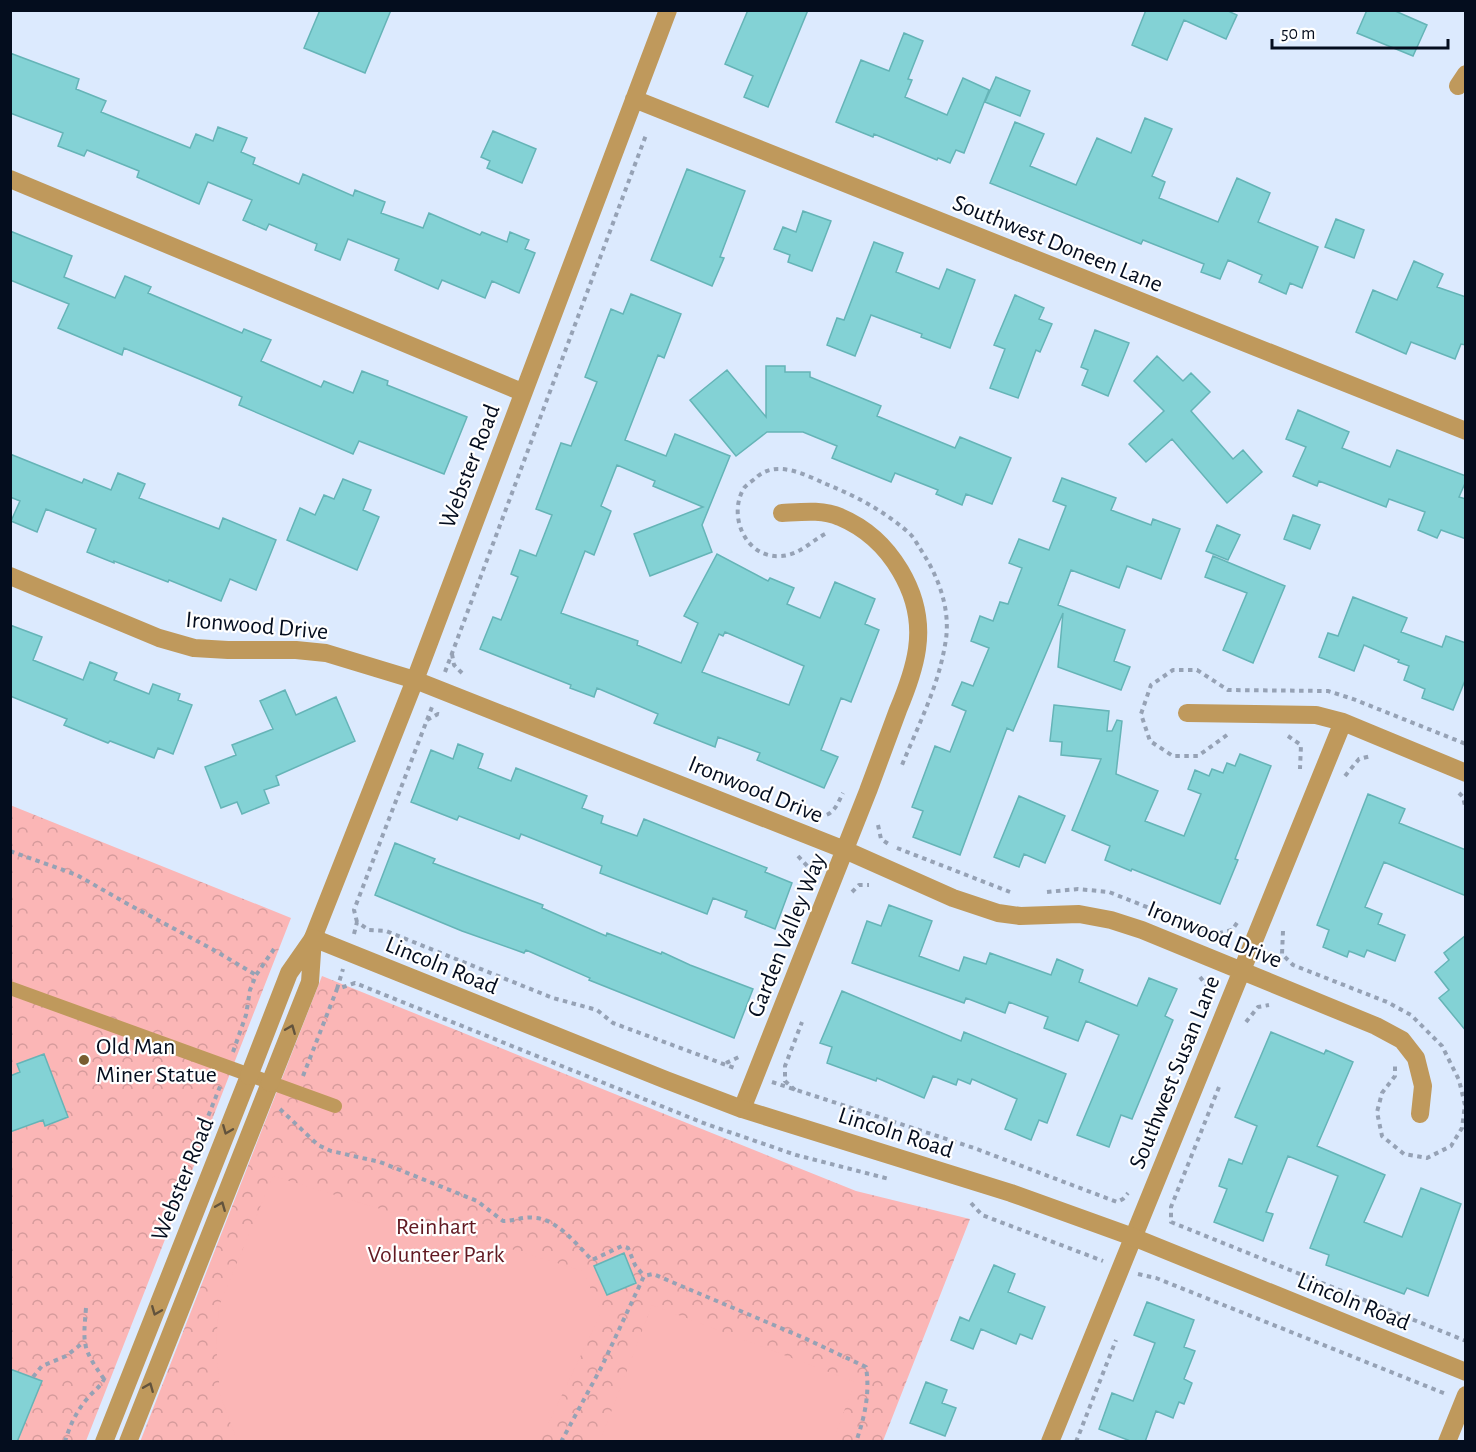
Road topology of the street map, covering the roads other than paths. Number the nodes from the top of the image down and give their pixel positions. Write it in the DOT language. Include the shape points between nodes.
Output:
graph roads {
  1 [pos="668,10"];
  2 [pos="633,99"];
  3 [pos="10,179"];
  4 [pos="522,392"];
  5 [pos="1466,431"];
  6 [pos="782,513"];
  7 [pos="10,576"];
  8 [pos="415,680"];
  9 [pos="1186,713"];
  10 [pos="1343,722"];
  11 [pos="1466,773"];
  12 [pos="845,850"];
  13 [pos="313,938"];
  14 [pos="1242,970"];
  15 [pos="10,988"];
  16 [pos="249,1076"];
  17 [pos="270,1083"];
  18 [pos="335,1106"];
  19 [pos="742,1109"];
  20 [pos="1420,1114"];
  21 [pos="1133,1237"];
  22 [pos="1466,1372"];
  23 [pos="1464,1398"];
  24 [pos="104,1442"];
  25 [pos="128,1442"];
  26 [pos="1050,1442"];
  27 [pos="1447,1442"];
  1 -- 2 [label="street, Webster Road"];
  2 -- 4 [label="street, Webster Road"];
  2 -- 5 [label="street, Southwest Doneen Lane"];
  3 -- 4 [label="street"];
  4 -- 8 [label="street, Webster Road"];
  6 -- 12 [label="street, Garden Valley Way" via="839,516 867,532 888,552 905,577 916,613 918,648 906,689"];
  7 -- 8 [label="street, Ironwood Drive" via="159,638 194,648 326,652"];
  8 -- 12 [label="street, Ironwood Drive"];
  8 -- 13 [label="street, Webster Road"];
  9 -- 10 [label="street" via="1316,715"];
  10 -- 11 [label="street"];
  10 -- 14 [label="street, Southwest Susan Lane"];
  12 -- 14 [label="street, Ironwood Drive" via="953,898 998,913 1079,914 1111,920"];
  12 -- 19 [label="street, Garden Valley Way"];
  13 -- 16 [label="street, Webster Road" via="289,973"];
  17 -- 13 [label="street, Webster Road, one-way" via="310,982"];
  13 -- 19 [label="street, Lincoln Road"];
  14 -- 20 [label="street, Ironwood Drive" via="1402,1040 1416,1058 1423,1086"];
  14 -- 21 [label="street, Southwest Susan Lane"];
  15 -- 16 [label="lane"];
  16 -- 17 [label="lane"];
  16 -- 24 [label="street, Webster Road, one-way"];
  17 -- 18 [label="lane"];
  25 -- 17 [label="street, Webster Road, one-way"];
  19 -- 21 [label="street, Lincoln Road" via="1011,1193"];
  21 -- 22 [label="street, Lincoln Road"];
  21 -- 26 [label="street, Southwest Susan Lane"];
  23 -- 27 [label="street"];
}
